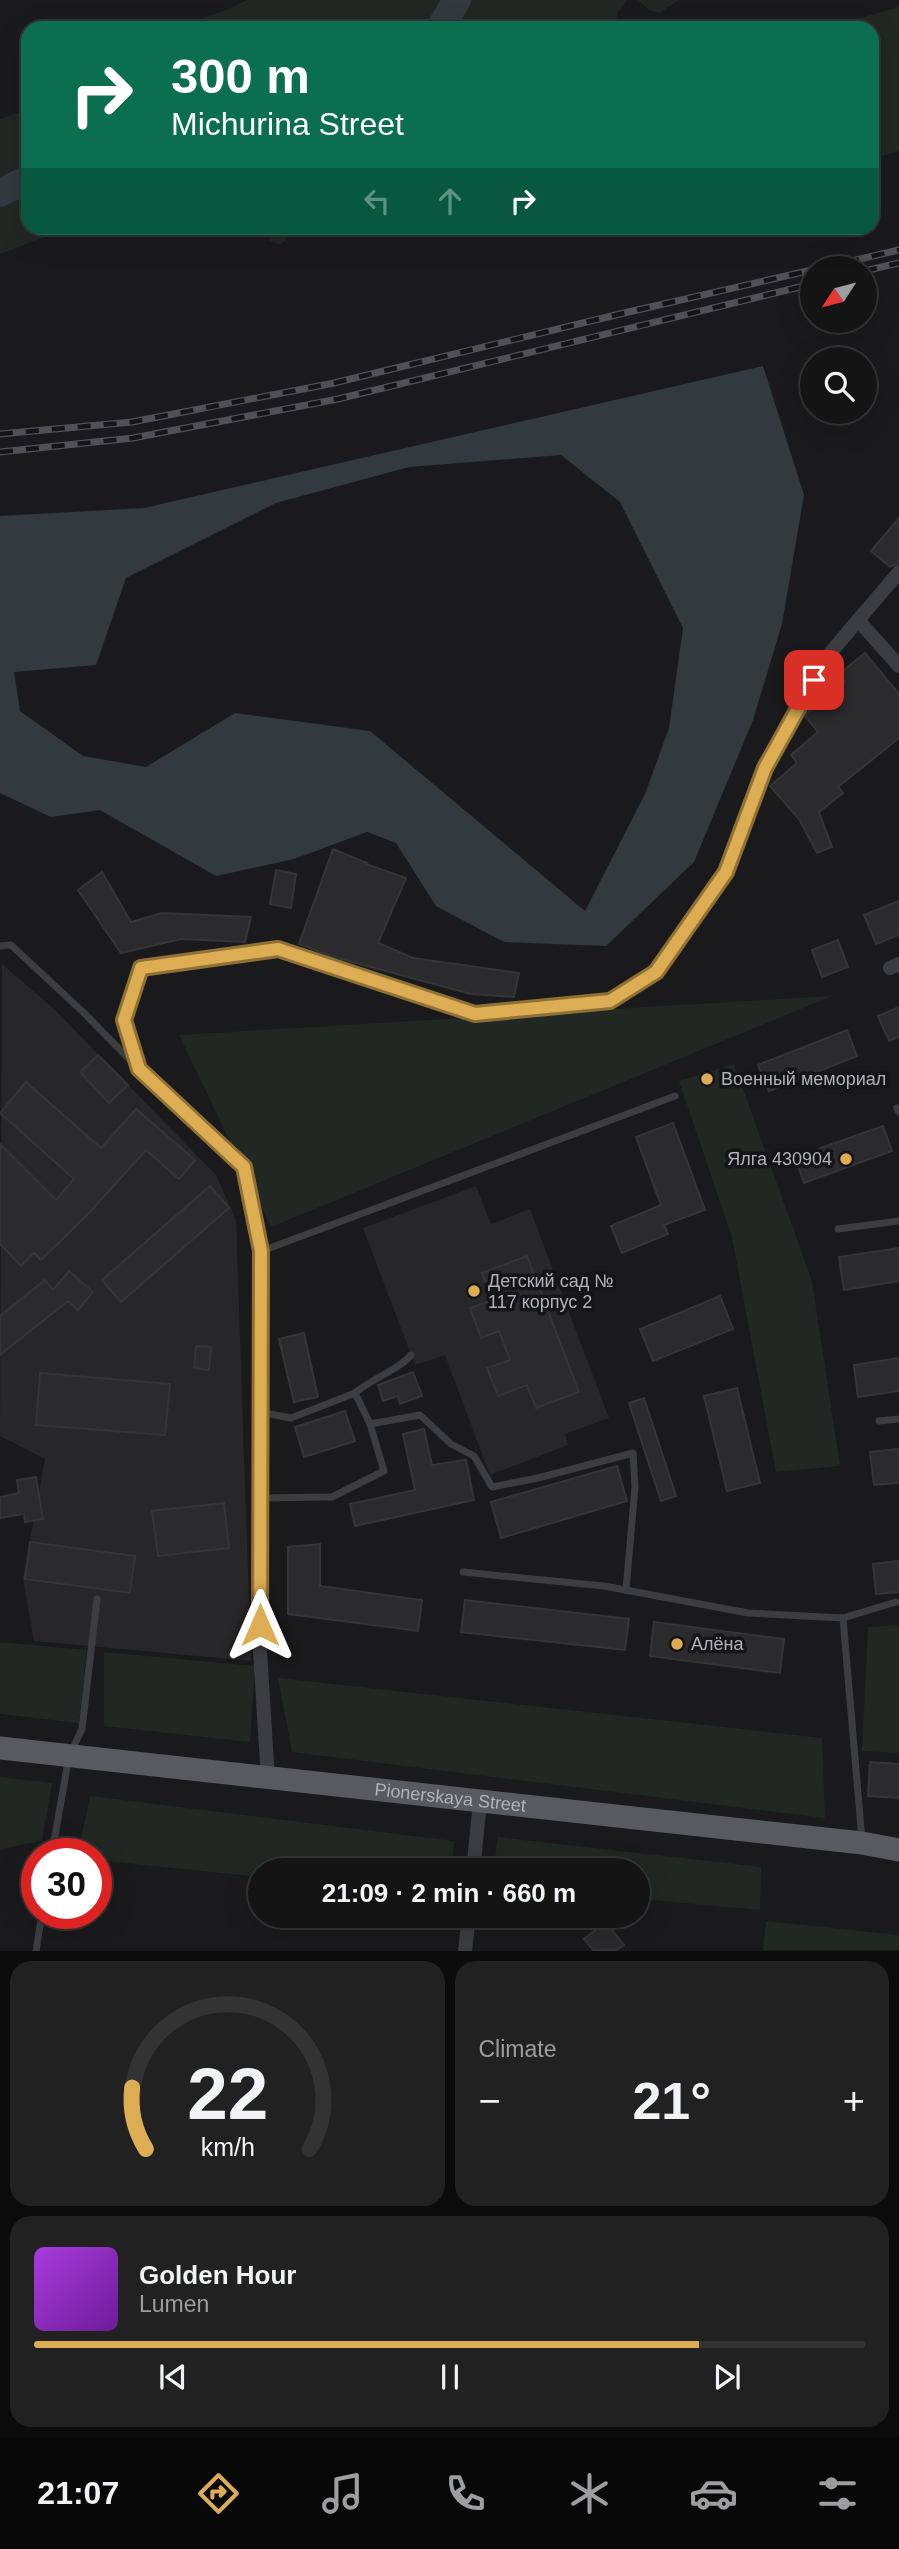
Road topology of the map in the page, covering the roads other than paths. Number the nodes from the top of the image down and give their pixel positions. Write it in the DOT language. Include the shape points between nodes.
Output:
graph roads {
  1 [pos="899,572"];
  2 [pos="858,620"];
  3 [pos="899,666"];
  4 [pos="0,946"];
  5 [pos="139,1069"];
  6 [pos="675,1096"];
  7 [pos="899,1221"];
  8 [pos="838,1229"];
  9 [pos="261,1251"];
  10 [pos="411,1355"];
  11 [pos="355,1393"];
  12 [pos="259,1412"];
  13 [pos="899,1419"];
  14 [pos="879,1421"];
  15 [pos="370,1424"];
  16 [pos="260,1497"];
  17 [pos="463,1572"];
  18 [pos="625,1590"];
  19 [pos="97,1599"];
  20 [pos="895,1602"];
  21 [pos="843,1618"];
  22 [pos="0,1748"];
  23 [pos="69,1756"];
  24 [pos="268,1779"];
  25 [pos="480,1802"];
  26 [pos="55,1838"];
  27 [pos="862,1843"];
  28 [pos="899,1850"];
  29 [pos="474,1858"];
  30 [pos="468,1928"];
  31 [pos="39,1929"];
  32 [pos="36,1951"];
  33 [pos="465,1951"];
  1 -- 2 [label="street"];
  2 -- 3 [label="street"];
  2 -- 5 [label="street" via="826,658 765,768 726,872 656,972 610,1001 475,1014 278,949 141,968 124,1020"];
  4 -- 5 [label="lane" via="10,946"];
  5 -- 9 [label="street" via="244,1167"];
  6 -- 9 [label="lane"];
  7 -- 8 [label="lane"];
  9 -- 12 [label="street"];
  10 -- 11 [label="lane"];
  11 -- 12 [label="lane" via="292,1418"];
  11 -- 15 [label="lane"];
  12 -- 16 [label="street"];
  13 -- 14 [label="lane"];
  15 -- 16 [label="lane" via="384,1471 332,1497"];
  15 -- 18 [label="lane" via="420,1415 474,1457 492,1487 634,1453"];
  16 -- 24 [label="street" via="260,1651"];
  17 -- 18 [label="lane"];
  18 -- 21 [label="lane" via="748,1613"];
  19 -- 23 [label="lane" via="82,1729"];
  20 -- 21 [label="lane"];
  21 -- 27 [label="lane"];
  22 -- 23 [label="main road, Pionerskaya Street"];
  23 -- 24 [label="main road, Pionerskaya Street"];
  23 -- 26 [label="lane"];
  24 -- 25 [label="main road, Pionerskaya Street"];
  25 -- 27 [label="main road, Pionerskaya Street"];
  25 -- 29 [label="street"];
  27 -- 28 [label="main road, Pionerskaya Street"];
  30 -- 33 [label="street"];
  31 -- 32 [label="lane"];
}
